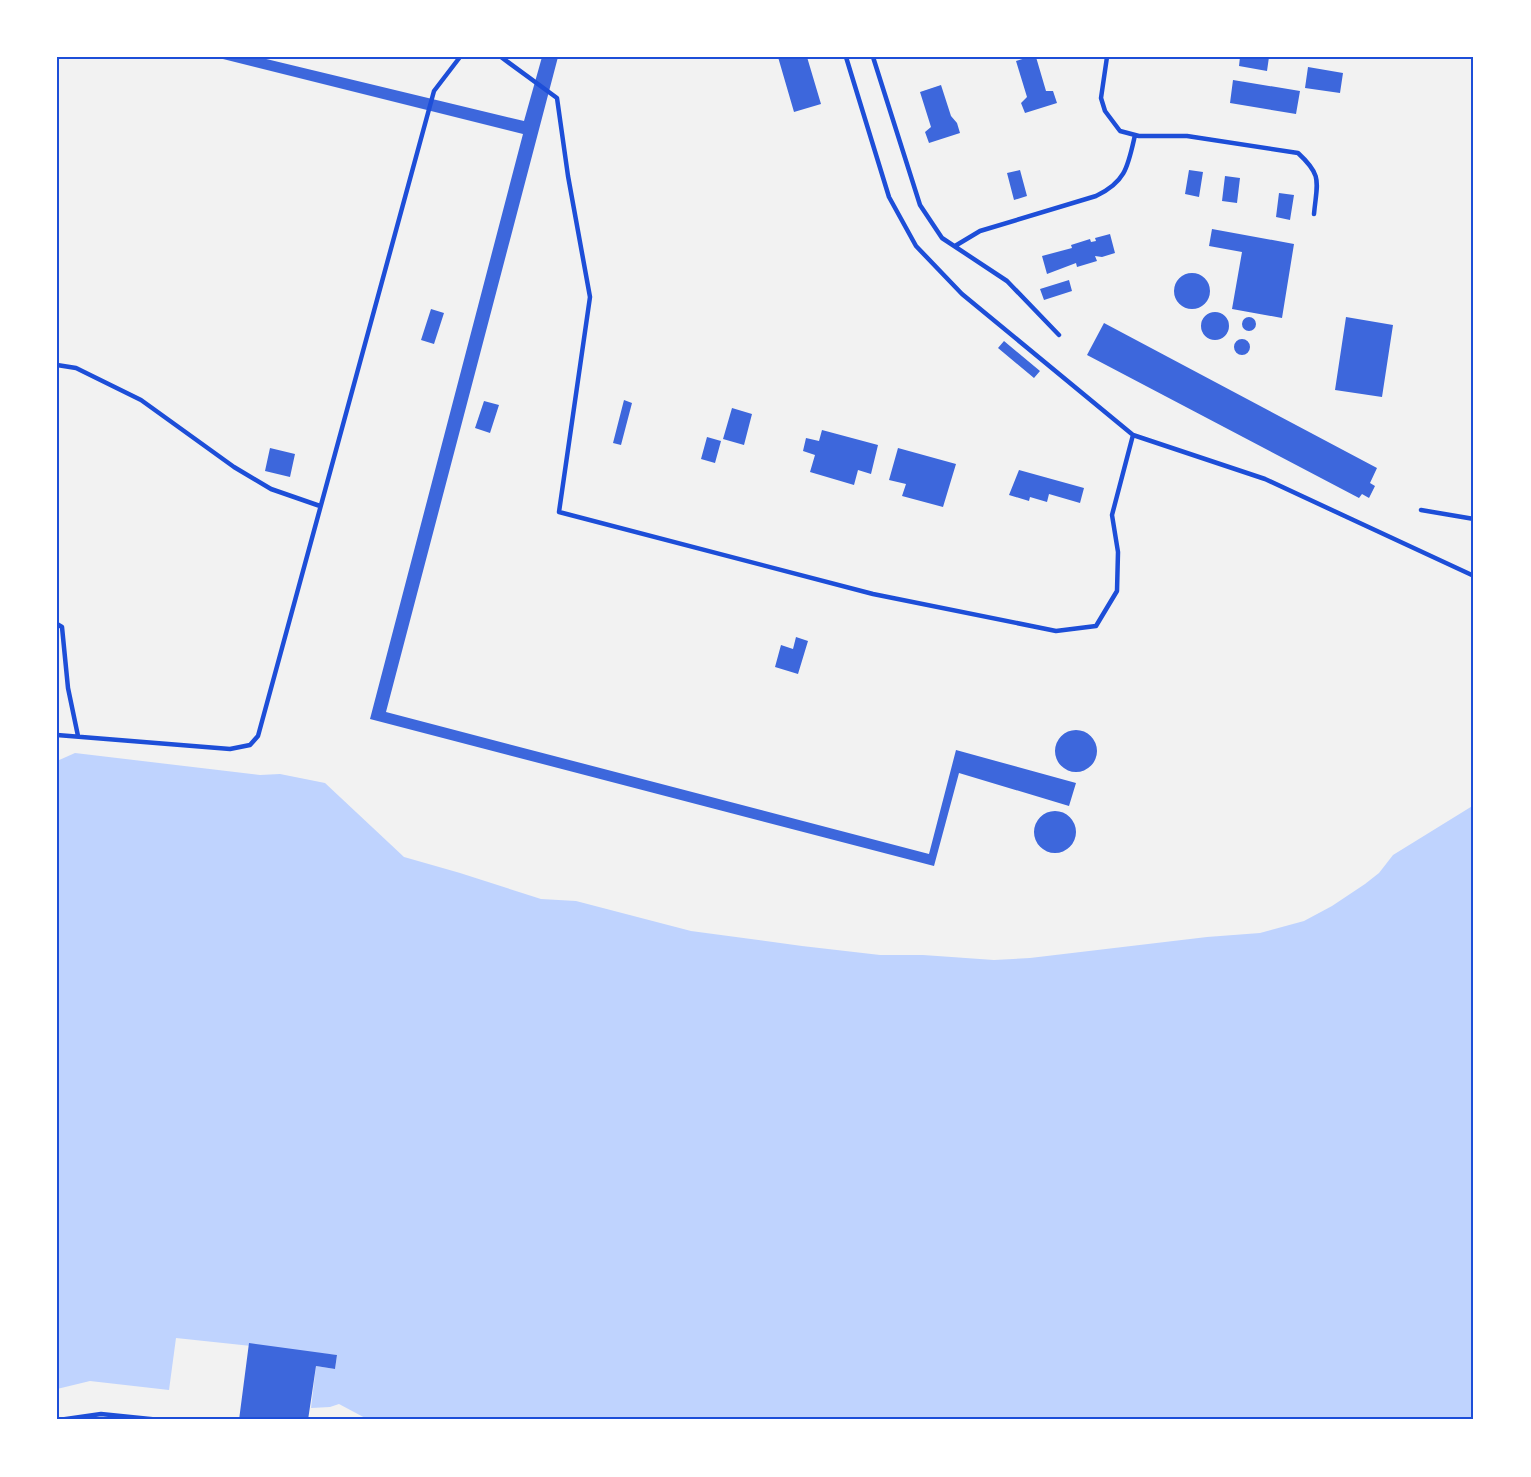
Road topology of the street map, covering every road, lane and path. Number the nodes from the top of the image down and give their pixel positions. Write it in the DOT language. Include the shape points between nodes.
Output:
graph roads {
  1 [pos="460,57"];
  2 [pos="501,57"];
  3 [pos="846,57"];
  4 [pos="873,57"];
  5 [pos="1107,57"];
  6 [pos="1136,135"];
  7 [pos="1314,214"];
  8 [pos="955,246"];
  9 [pos="1059,335"];
  10 [pos="57,365"];
  11 [pos="1132,435"];
  12 [pos="320,506"];
  13 [pos="1421,510"];
  14 [pos="1474,519"];
  15 [pos="1474,576"];
  16 [pos="57,624"];
  17 [pos="57,735"];
  18 [pos="78,736"];
  19 [pos="59,1420"];
  20 [pos="160,1420"];
  1 -- 12 [label="lane" via="434,91"];
  2 -- 11 [label="lane" via="557,98 590,297 559,512 873,594 1056,631 1096,626 1117,591 1118,552 1112,515"];
  3 -- 11 [label="lane" via="889,197 916,246 962,294"];
  4 -- 8 [label="lane" via="920,205 942,238"];
  5 -- 6 [label="lane" via="1101,98 1105,111 1120,131"];
  6 -- 7 [label="lane" via="1187,136 1298,153 1317,176"];
  6 -- 8 [label="lane" via="1127,170 1112,189 980,231"];
  8 -- 9 [label="lane" via="1007,282"];
  10 -- 12 [label="lane" via="76,368 141,400 271,489"];
  11 -- 15 [label="lane" via="1265,479"];
  12 -- 18 [label="lane" via="258,736 250,745 230,749"];
  13 -- 14 [label="lane"];
  16 -- 18 [label="lane" via="62,627"];
  17 -- 18 [label="lane"];
  19 -- 20 [label="lane" via="100,1414"];
}
